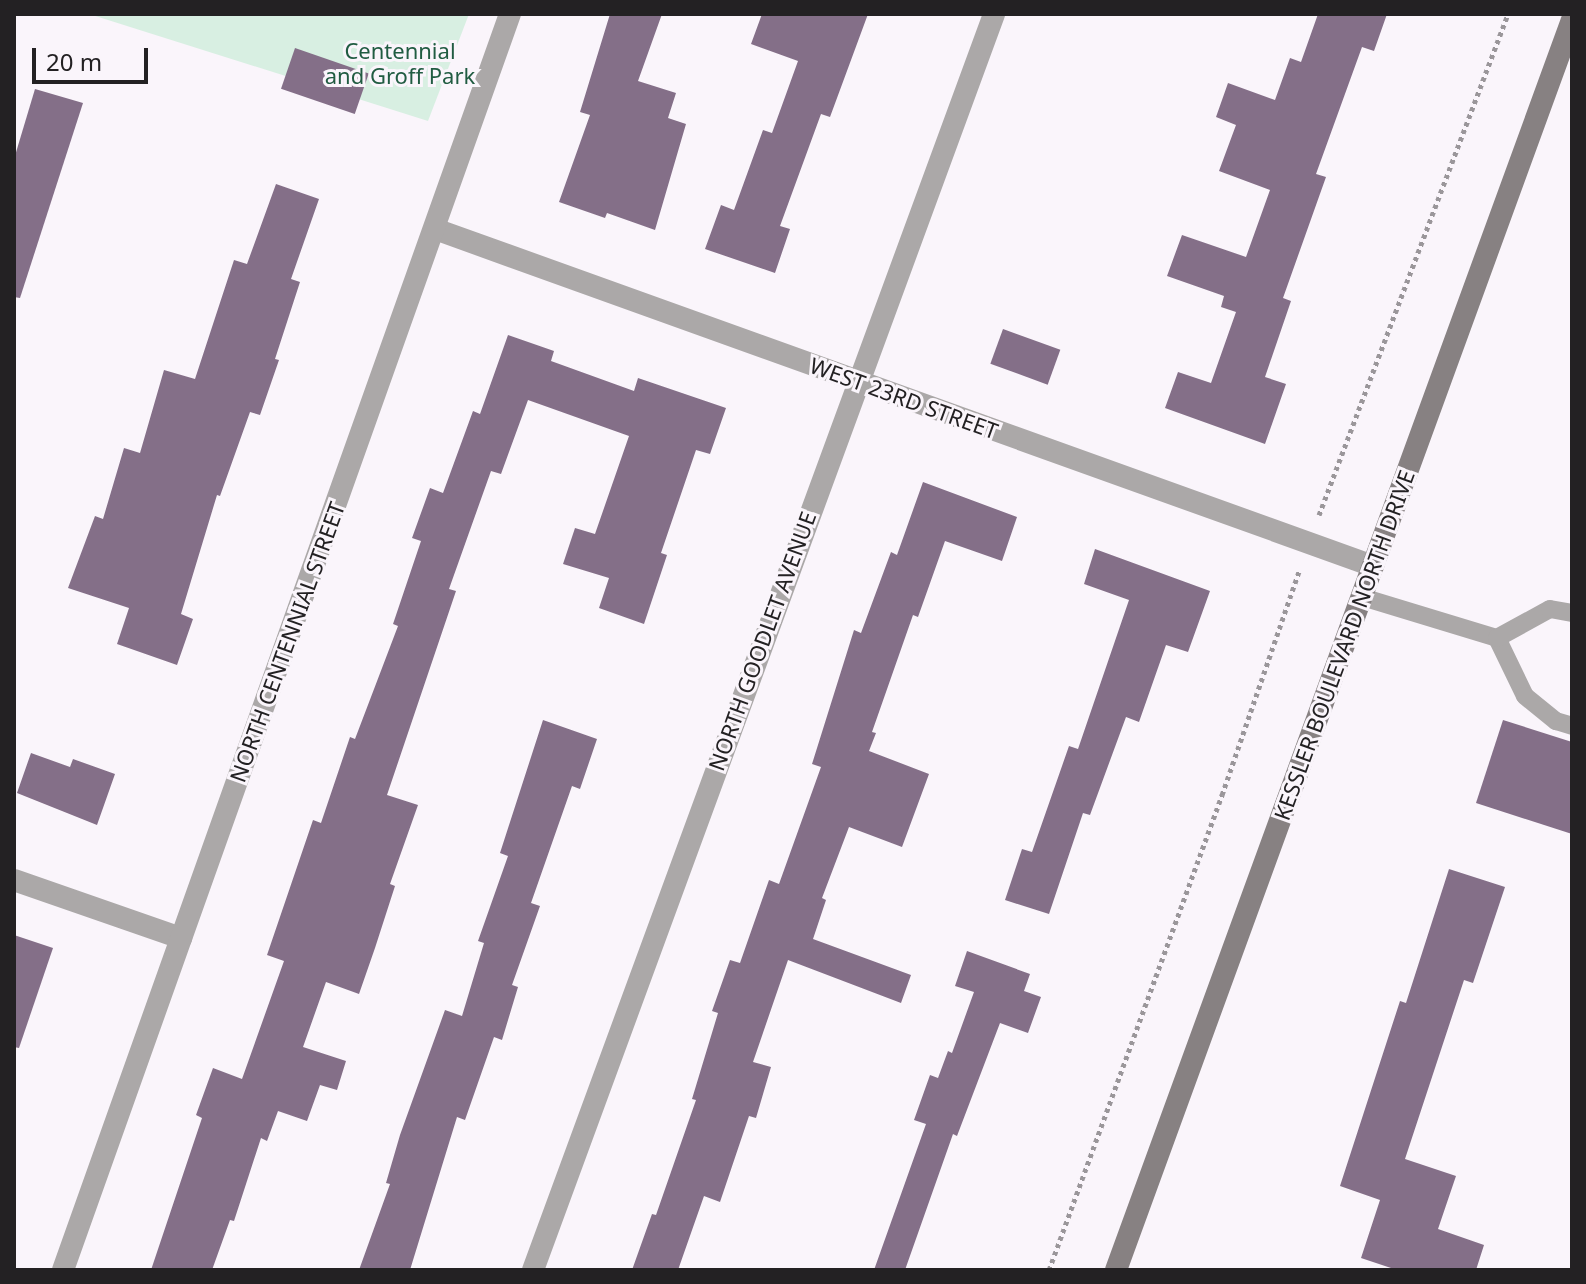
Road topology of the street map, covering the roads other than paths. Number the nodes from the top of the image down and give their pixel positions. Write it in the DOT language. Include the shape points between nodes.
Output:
graph roads {
  1 [pos="510,14"];
  2 [pos="994,14"];
  3 [pos="1572,20"];
  4 [pos="435,229"];
  5 [pos="857,380"];
  6 [pos="1373,566"];
  7 [pos="1362,597"];
  8 [pos="1572,613"];
  9 [pos="1497,638"];
  10 [pos="1572,726"];
  11 [pos="14,880"];
  12 [pos="181,938"];
  13 [pos="63,1270"];
  14 [pos="533,1270"];
  15 [pos="1116,1270"];
  1 -- 4 [label="street, NORTH CENTENNIAL STREET"];
  2 -- 5 [label="street, NORTH GOODLET AVENUE"];
  3 -- 6 [label="main road, KESSLER BOULEVARD NORTH DRIVE"];
  4 -- 5 [label="street, WEST 23RD STREET"];
  4 -- 12 [label="street, NORTH CENTENNIAL STREET"];
  5 -- 6 [label="street, WEST 23RD STREET"];
  5 -- 14 [label="street, NORTH GOODLET AVENUE"];
  6 -- 7 [label="main road, KESSLER BOULEVARD NORTH DRIVE"];
  7 -- 9 [label="lane"];
  7 -- 15 [label="main road, KESSLER BOULEVARD NORTH DRIVE"];
  8 -- 9 [label="lane" via="1550,609"];
  9 -- 10 [label="lane" via="1525,696 1556,721"];
  11 -- 12 [label="street"];
  12 -- 13 [label="street, NORTH CENTENNIAL STREET"];
}
